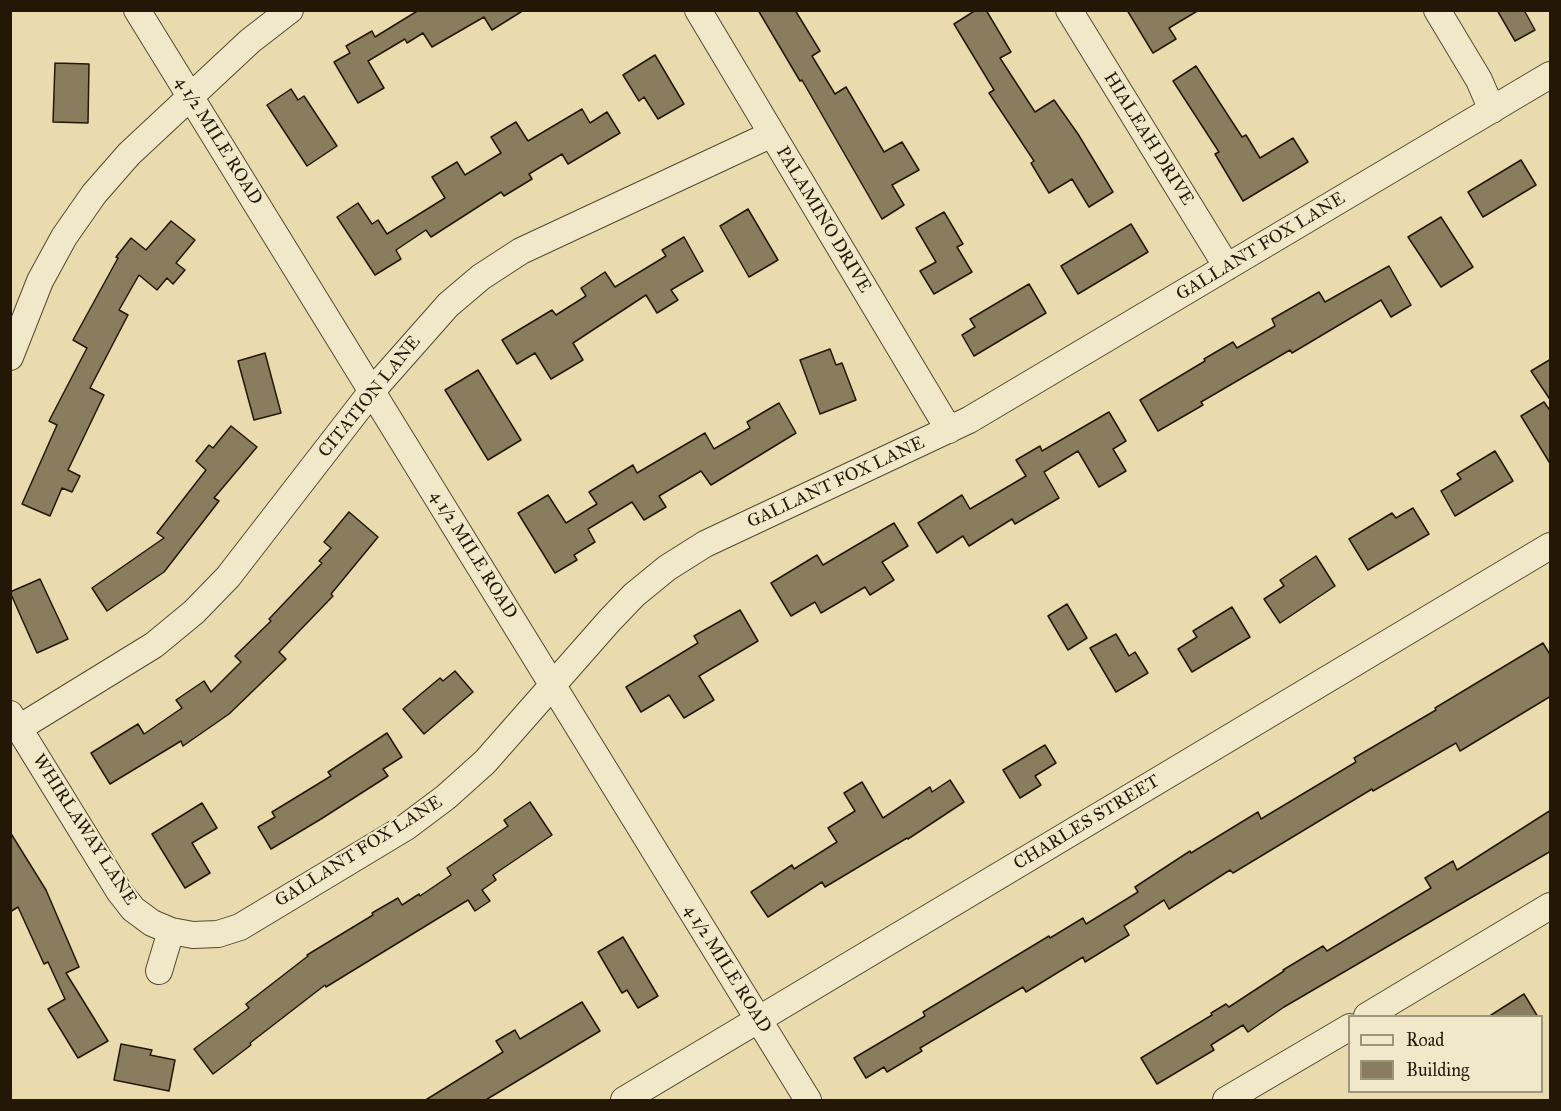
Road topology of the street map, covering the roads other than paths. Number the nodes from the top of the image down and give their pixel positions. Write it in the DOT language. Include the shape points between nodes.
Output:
graph roads {
  1 [pos="137,10"];
  2 [pos="290,10"];
  3 [pos="698,10"];
  4 [pos="1069,10"];
  5 [pos="1437,10"];
  6 [pos="1551,75"];
  7 [pos="191,97"];
  8 [pos="1492,110"];
  9 [pos="772,134"];
  10 [pos="1227,267"];
  11 [pos="10,357"];
  12 [pos="372,391"];
  13 [pos="949,430"];
  14 [pos="1551,546"];
  15 [pos="553,685"];
  16 [pos="15,721"];
  17 [pos="1551,906"];
  18 [pos="171,931"];
  19 [pos="159,971"];
  20 [pos="1370,1015"];
  21 [pos="759,1020"];
  22 [pos="1348,1028"];
  23 [pos="624,1101"];
  24 [pos="808,1101"];
  25 [pos="1226,1101"];
  1 -- 7 [label="street, 4 1/2 MILE ROAD"];
  2 -- 7 [label="street" via="250,41"];
  3 -- 9 [label="street, PALAMINO DRIVE"];
  4 -- 10 [label="street, HIALEAH DRIVE"];
  5 -- 8 [label="street" via="1479,80"];
  6 -- 8 [label="street, GALLANT FOX LANE"];
  7 -- 11 [label="street" via="129,154 82,211 40,282"];
  7 -- 12 [label="street, 4 1/2 MILE ROAD"];
  8 -- 10 [label="street, GALLANT FOX LANE"];
  9 -- 12 [label="street, CITATION LANE" via="521,251 448,305"];
  9 -- 13 [label="street, PALAMINO DRIVE"];
  10 -- 13 [label="street, GALLANT FOX LANE"];
  12 -- 15 [label="street, 4 1/2 MILE ROAD"];
  12 -- 16 [label="street, CITATION LANE" via="228,577 194,612 154,645"];
  13 -- 15 [label="street, GALLANT FOX LANE" via="705,544 667,568 634,595"];
  14 -- 21 [label="street, CHARLES STREET"];
  15 -- 18 [label="street, GALLANT FOX LANE" via="485,762 406,827 240,927 218,934"];
  15 -- 21 [label="street, 4 1/2 MILE ROAD"];
  16 -- 18 [label="street, WHIRLAWAY LANE" via="119,891 133,909"];
  17 -- 20 [label="street"];
  18 -- 19 [label="street"];
  21 -- 23 [label="street, CHARLES STREET"];
  21 -- 24 [label="street, 4 1/2 MILE ROAD"];
  22 -- 25 [label="street"];
}
